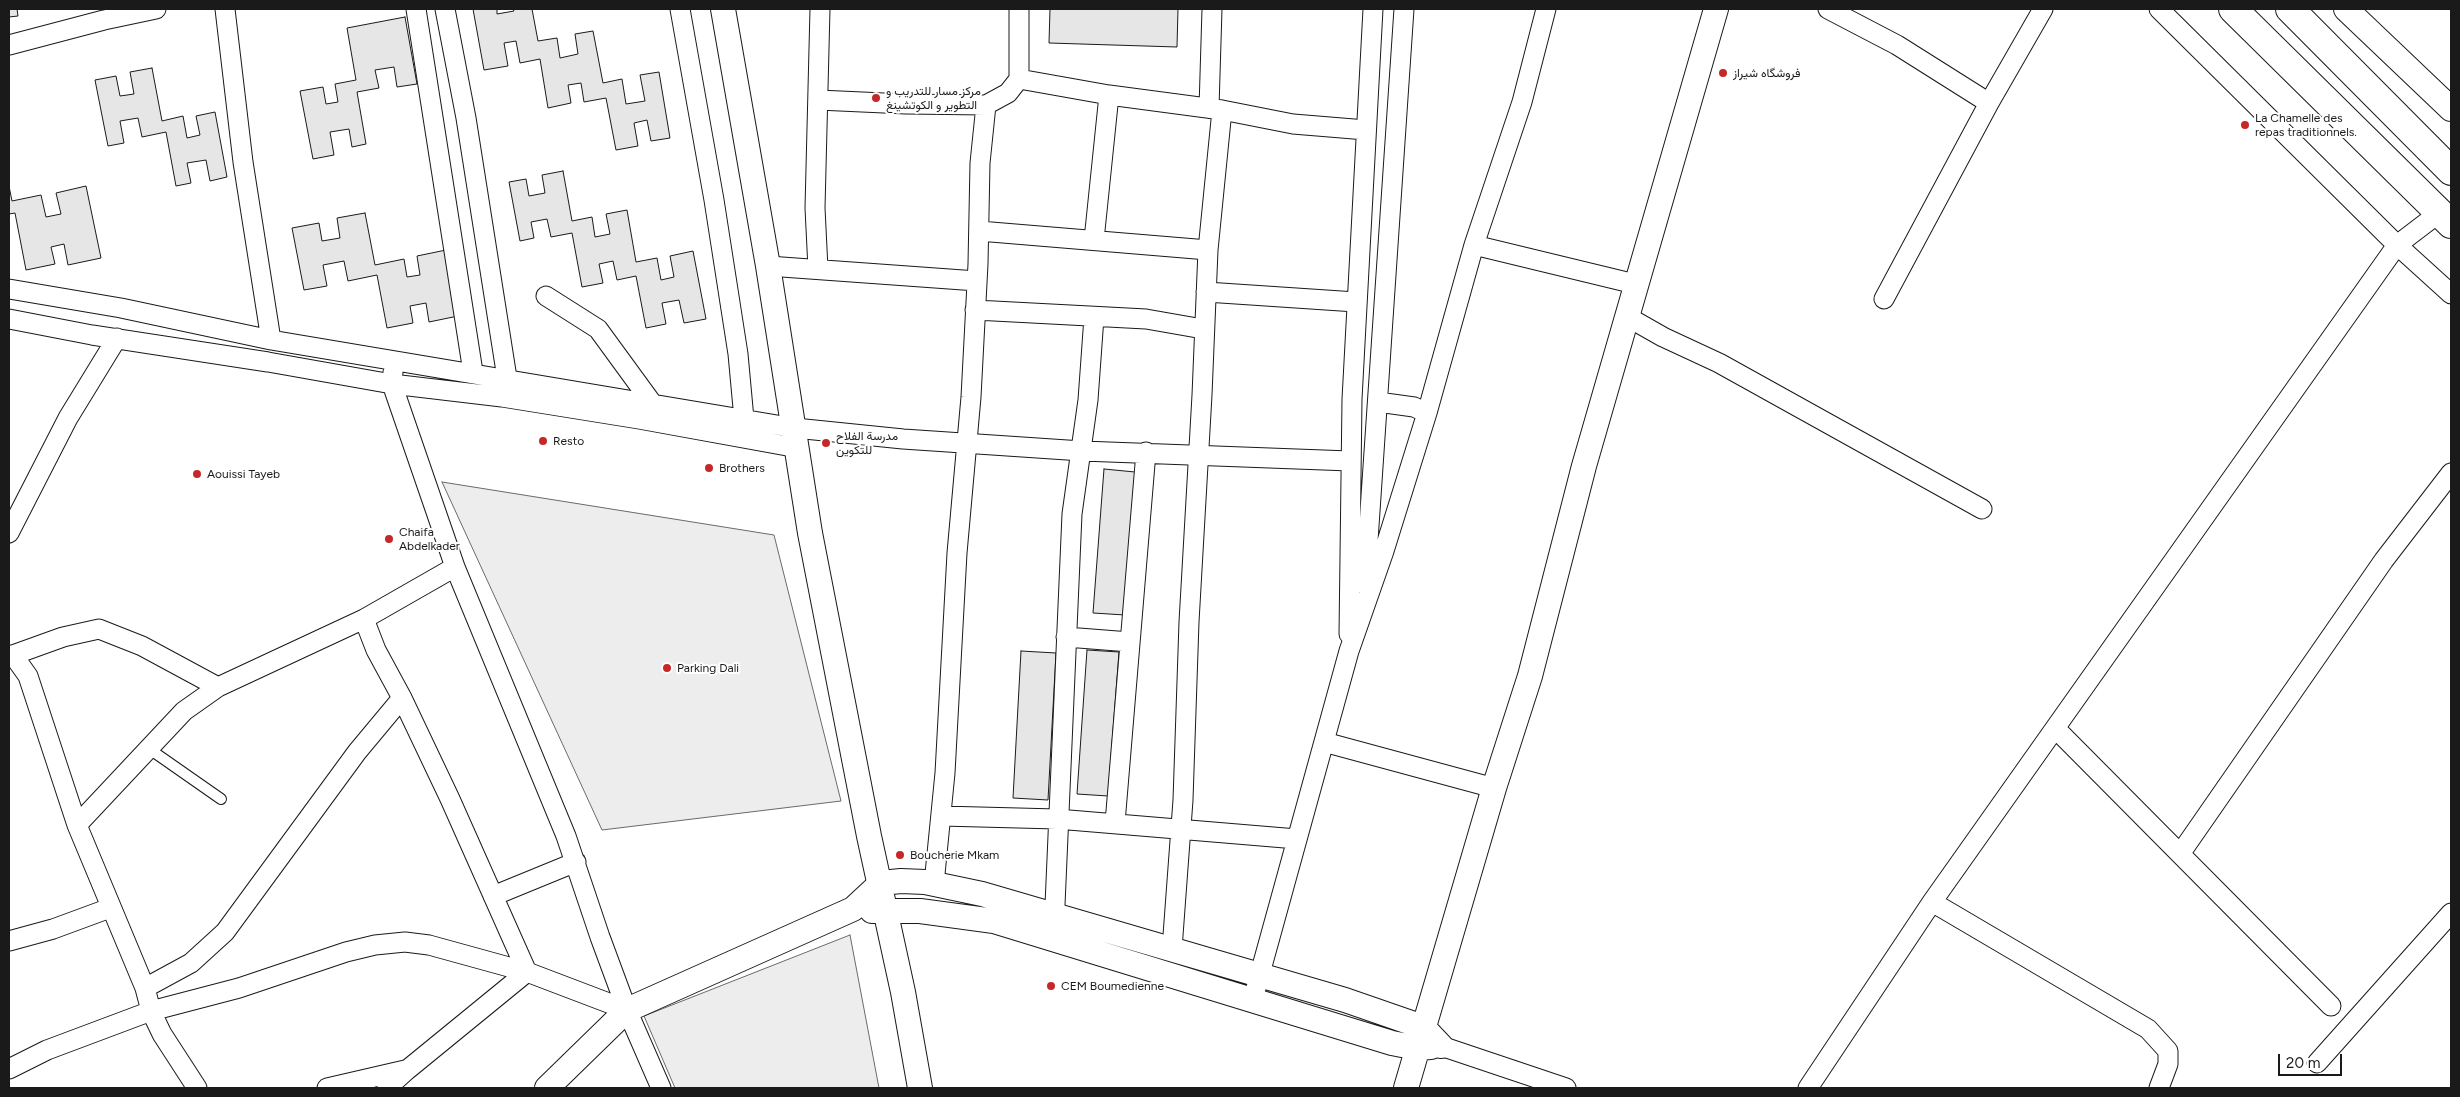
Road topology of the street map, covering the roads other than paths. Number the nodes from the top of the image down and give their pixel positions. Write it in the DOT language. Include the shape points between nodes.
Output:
graph roads {
  1 [pos="156,9"];
  2 [pos="225,9"];
  3 [pos="416,9"];
  4 [pos="445,9"];
  5 [pos="680,9"];
  6 [pos="723,9"];
  7 [pos="820,9"];
  8 [pos="1019,9"];
  9 [pos="1212,9"];
  10 [pos="1373,9"];
  11 [pos="1404,9"];
  12 [pos="1546,9"];
  13 [pos="1716,9"];
  14 [pos="1828,9"];
  15 [pos="2043,9"];
  16 [pos="2158,9"];
  17 [pos="2232,9"];
  18 [pos="2290,9"];
  19 [pos="2346,9"];
  20 [pos="103,14"];
  21 [pos="9,45"];
  22 [pos="1020,79"];
  23 [pos="1109,94"];
  24 [pos="818,100"];
  25 [pos="1989,103"];
  26 [pos="986,105"];
  27 [pos="1216,109"];
  28 [pos="2451,109"];
  29 [pos="1366,130"];
  30 [pos="2451,171"];
  31 [pos="1363,212"];
  32 [pos="1390,214"];
  33 [pos="2445,218"];
  34 [pos="979,231"];
  35 [pos="1094,240"];
  36 [pos="1474,245"];
  37 [pos="2396,245"];
  38 [pos="1208,250"];
  39 [pos="768,266"];
  40 [pos="818,269"];
  41 [pos="977,281"];
  42 [pos="1635,284"];
  43 [pos="9,289"];
  44 [pos="1206,292"];
  45 [pos="2451,294"];
  46 [pos="546,296"];
  47 [pos="1884,299"];
  48 [pos="1356,302"];
  49 [pos="975,310"];
  50 [pos="1626,316"];
  51 [pos="1094,317"];
  52 [pos="9,319"];
  53 [pos="1203,329"];
  54 [pos="117,338"];
  55 [pos="271,340"];
  56 [pos="393,359"];
  57 [pos="473,372"];
  58 [pos="507,378"];
  59 [pos="392,384"];
  60 [pos="1378,402"];
  61 [pos="652,403"];
  62 [pos="1427,412"];
  63 [pos="744,419"];
  64 [pos="656,422"];
  65 [pos="796,438"];
  66 [pos="967,442"];
  67 [pos="1082,451"];
  68 [pos="1146,452"];
  69 [pos="1197,454"];
  70 [pos="1350,461"];
  71 [pos="2451,473"];
  72 [pos="1982,508"];
  73 [pos="9,533"];
  74 [pos="455,567"];
  75 [pos="1363,611"];
  76 [pos="364,619"];
  77 [pos="1066,637"];
  78 [pos="1130,642"];
  79 [pos="1349,651"];
  80 [pos="11,655"];
  81 [pos="218,687"];
  82 [pos="402,698"];
  83 [pos="2055,728"];
  84 [pos="1324,742"];
  85 [pos="148,748"];
  86 [pos="1494,788"];
  87 [pos="221,799"];
  88 [pos="941,816"];
  89 [pos="1057,819"];
  90 [pos="1115,823"];
  91 [pos="77,825"];
  92 [pos="1180,829"];
  93 [pos="1297,839"];
  94 [pos="2180,854"];
  95 [pos="576,862"];
  96 [pos="881,882"];
  97 [pos="934,884"];
  98 [pos="493,896"];
  99 [pos="1932,902"];
  100 [pos="110,908"];
  101 [pos="852,909"];
  102 [pos="887,912"];
  103 [pos="2451,913"];
  104 [pos="1053,915"];
  105 [pos="1053,940"];
  106 [pos="9,941"];
  107 [pos="1172,949"];
  108 [pos="527,972"];
  109 [pos="1260,975"];
  110 [pos="145,988"];
  111 [pos="1253,999"];
  112 [pos="2331,1006"];
  113 [pos="627,1010"];
  114 [pos="151,1011"];
  115 [pos="1420,1038"];
  116 [pos="1441,1046"];
  117 [pos="2317,1063"];
  118 [pos="9,1069"];
  119 [pos="407,1070"];
  120 [pos="197,1088"];
  121 [pos="327,1088"];
  122 [pos="387,1088"];
  123 [pos="548,1088"];
  124 [pos="661,1088"];
  125 [pos="920,1088"];
  126 [pos="1406,1088"];
  127 [pos="1566,1088"];
  128 [pos="1808,1088"];
  129 [pos="2159,1088"];
  1 -- 20 [label="street"];
  2 -- 55 [label="street" via="243,162"];
  3 -- 57 [label="street"];
  4 -- 58 [label="street" via="466,118"];
  5 -- 63 [label="street" via="714,200 738,354"];
  6 -- 39 [label="street"];
  7 -- 24 [label="street"];
  8 -- 22 [label="street"];
  9 -- 27 [label="street"];
  10 -- 29 [label="street"];
  11 -- 32 [label="street"];
  12 -- 36 [label="street" via="1522,102"];
  13 -- 42 [label="street"];
  14 -- 25 [label="street" via="1897,45"];
  15 -- 25 [label="street"];
  16 -- 37 [label="street"];
  17 -- 33 [label="highway"];
  18 -- 30 [label="highway"];
  19 -- 28 [label="street"];
  20 -- 21 [label="street"];
  22 -- 23 [label="street"];
  22 -- 26 [label="street" via="1008,93"];
  23 -- 27 [label="street"];
  23 -- 35 [label="street"];
  24 -- 26 [label="street"];
  24 -- 40 [label="street" via="815,208"];
  25 -- 47 [label="street"];
  26 -- 34 [label="street" via="980,163"];
  27 -- 29 [label="street" via="1293,124"];
  27 -- 38 [label="street"];
  29 -- 31 [label="street"];
  31 -- 32 [label="street"];
  31 -- 48 [label="street"];
  32 -- 60 [label="street"];
  33 -- 37 [label="street"];
  34 -- 35 [label="street"];
  34 -- 41 [label="street"];
  35 -- 38 [label="street"];
  36 -- 42 [label="street"];
  36 -- 62 [label="street"];
  37 -- 45 [label="street"];
  37 -- 83 [label="street"];
  38 -- 44 [label="street"];
  39 -- 40 [label="street"];
  39 -- 65 [label="street"];
  40 -- 41 [label="street"];
  41 -- 49 [label="street"];
  42 -- 50 [label="street"];
  43 -- 55 [label="street" via="121,308"];
  44 -- 48 [label="street"];
  44 -- 53 [label="street"];
  46 -- 61 [label="street" via="598,329"];
  48 -- 70 [label="street"];
  49 -- 51 [label="street"];
  49 -- 66 [label="street"];
  50 -- 72 [label="street" via="1752,381"];
  50 -- 86 [label="street" via="1530,676"];
  51 -- 53 [label="street" via="1146,319"];
  51 -- 67 [label="street"];
  52 -- 54 [label="street"];
  53 -- 69 [label="street"];
  54 -- 59 [label="street"];
  54 -- 73 [label="street" via="68,418"];
  55 -- 56 [label="street"];
  56 -- 57 [label="street"];
  56 -- 59 [label="street"];
  57 -- 58 [label="street"];
  58 -- 61 [label="street"];
  59 -- 64 [label="street" via="502,397"];
  59 -- 74 [label="street"];
  60 -- 62 [label="street"];
  60 -- 75 [label="street"];
  61 -- 63 [label="street"];
  61 -- 64 [label="street"];
  62 -- 75 [label="street"];
  63 -- 65 [label="street"];
  64 -- 65 [label="street"];
  65 -- 66 [label="street"];
  65 -- 96 [label="street" via="810,533"];
  66 -- 67 [label="street"];
  66 -- 88 [label="street"];
  67 -- 68 [label="street"];
  67 -- 77 [label="street" via="1072,514"];
  68 -- 69 [label="street"];
  68 -- 78 [label="street"];
  69 -- 70 [label="street"];
  69 -- 92 [label="street"];
  70 -- 79 [label="street"];
  71 -- 94 [label="street" via="2384,560"];
  74 -- 76 [label="street"];
  74 -- 95 [label="street"];
  75 -- 79 [label="street"];
  76 -- 81 [label="street"];
  76 -- 82 [label="street" via="376,650"];
  77 -- 78 [label="street"];
  77 -- 89 [label="street"];
  78 -- 90 [label="street"];
  79 -- 84 [label="street"];
  80 -- 81 [label="street" via="63,637 99,629 142,646"];
  80 -- 91 [label="street" via="28,676"];
  81 -- 85 [label="street" via="184,711"];
  82 -- 98 [label="street"];
  82 -- 110 [label="street" via="357,752 225,932 191,964"];
  83 -- 94 [label="street"];
  83 -- 99 [label="street"];
  84 -- 86 [label="street"];
  84 -- 93 [label="street"];
  85 -- 87 [label="lane"];
  85 -- 91 [label="street"];
  86 -- 115 [label="street"];
  88 -- 89 [label="street"];
  88 -- 97 [label="street"];
  89 -- 90 [label="street"];
  89 -- 104 [label="street"];
  90 -- 92 [label="street"];
  91 -- 100 [label="street"];
  92 -- 93 [label="street"];
  92 -- 107 [label="street"];
  93 -- 109 [label="street"];
  94 -- 112 [label="street"];
  95 -- 98 [label="street"];
  95 -- 113 [label="street"];
  96 -- 97 [label="street"];
  96 -- 101 [label="street"];
  96 -- 102 [label="street"];
  97 -- 104 [label="street"];
  98 -- 108 [label="street"];
  99 -- 128 [label="street"];
  99 -- 129 [label="street" via="2148,1029 2168,1051 2166,1071"];
  100 -- 106 [label="street"];
  100 -- 110 [label="street"];
  101 -- 102 [label="street"];
  101 -- 113 [label="street"];
  102 -- 105 [label="street" via="920,911 994,921"];
  102 -- 125 [label="street"];
  103 -- 117 [label="street"];
  104 -- 105 [label="street"];
  104 -- 107 [label="street"];
  105 -- 111 [label="street"];
  107 -- 109 [label="street"];
  108 -- 113 [label="street"];
  108 -- 114 [label="street" via="429,944 382,944"];
  108 -- 119 [label="street"];
  109 -- 111 [label="street"];
  109 -- 115 [label="street" via="1345,1000"];
  110 -- 114 [label="street"];
  111 -- 115 [label="street" via="1392,1043"];
  113 -- 123 [label="street"];
  113 -- 124 [label="street"];
  114 -- 118 [label="street" via="47,1050"];
  114 -- 120 [label="street"];
  115 -- 116 [label="street"];
  115 -- 126 [label="street"];
  116 -- 127 [label="street"];
  119 -- 121 [label="street"];
  119 -- 122 [label="street"];
}
